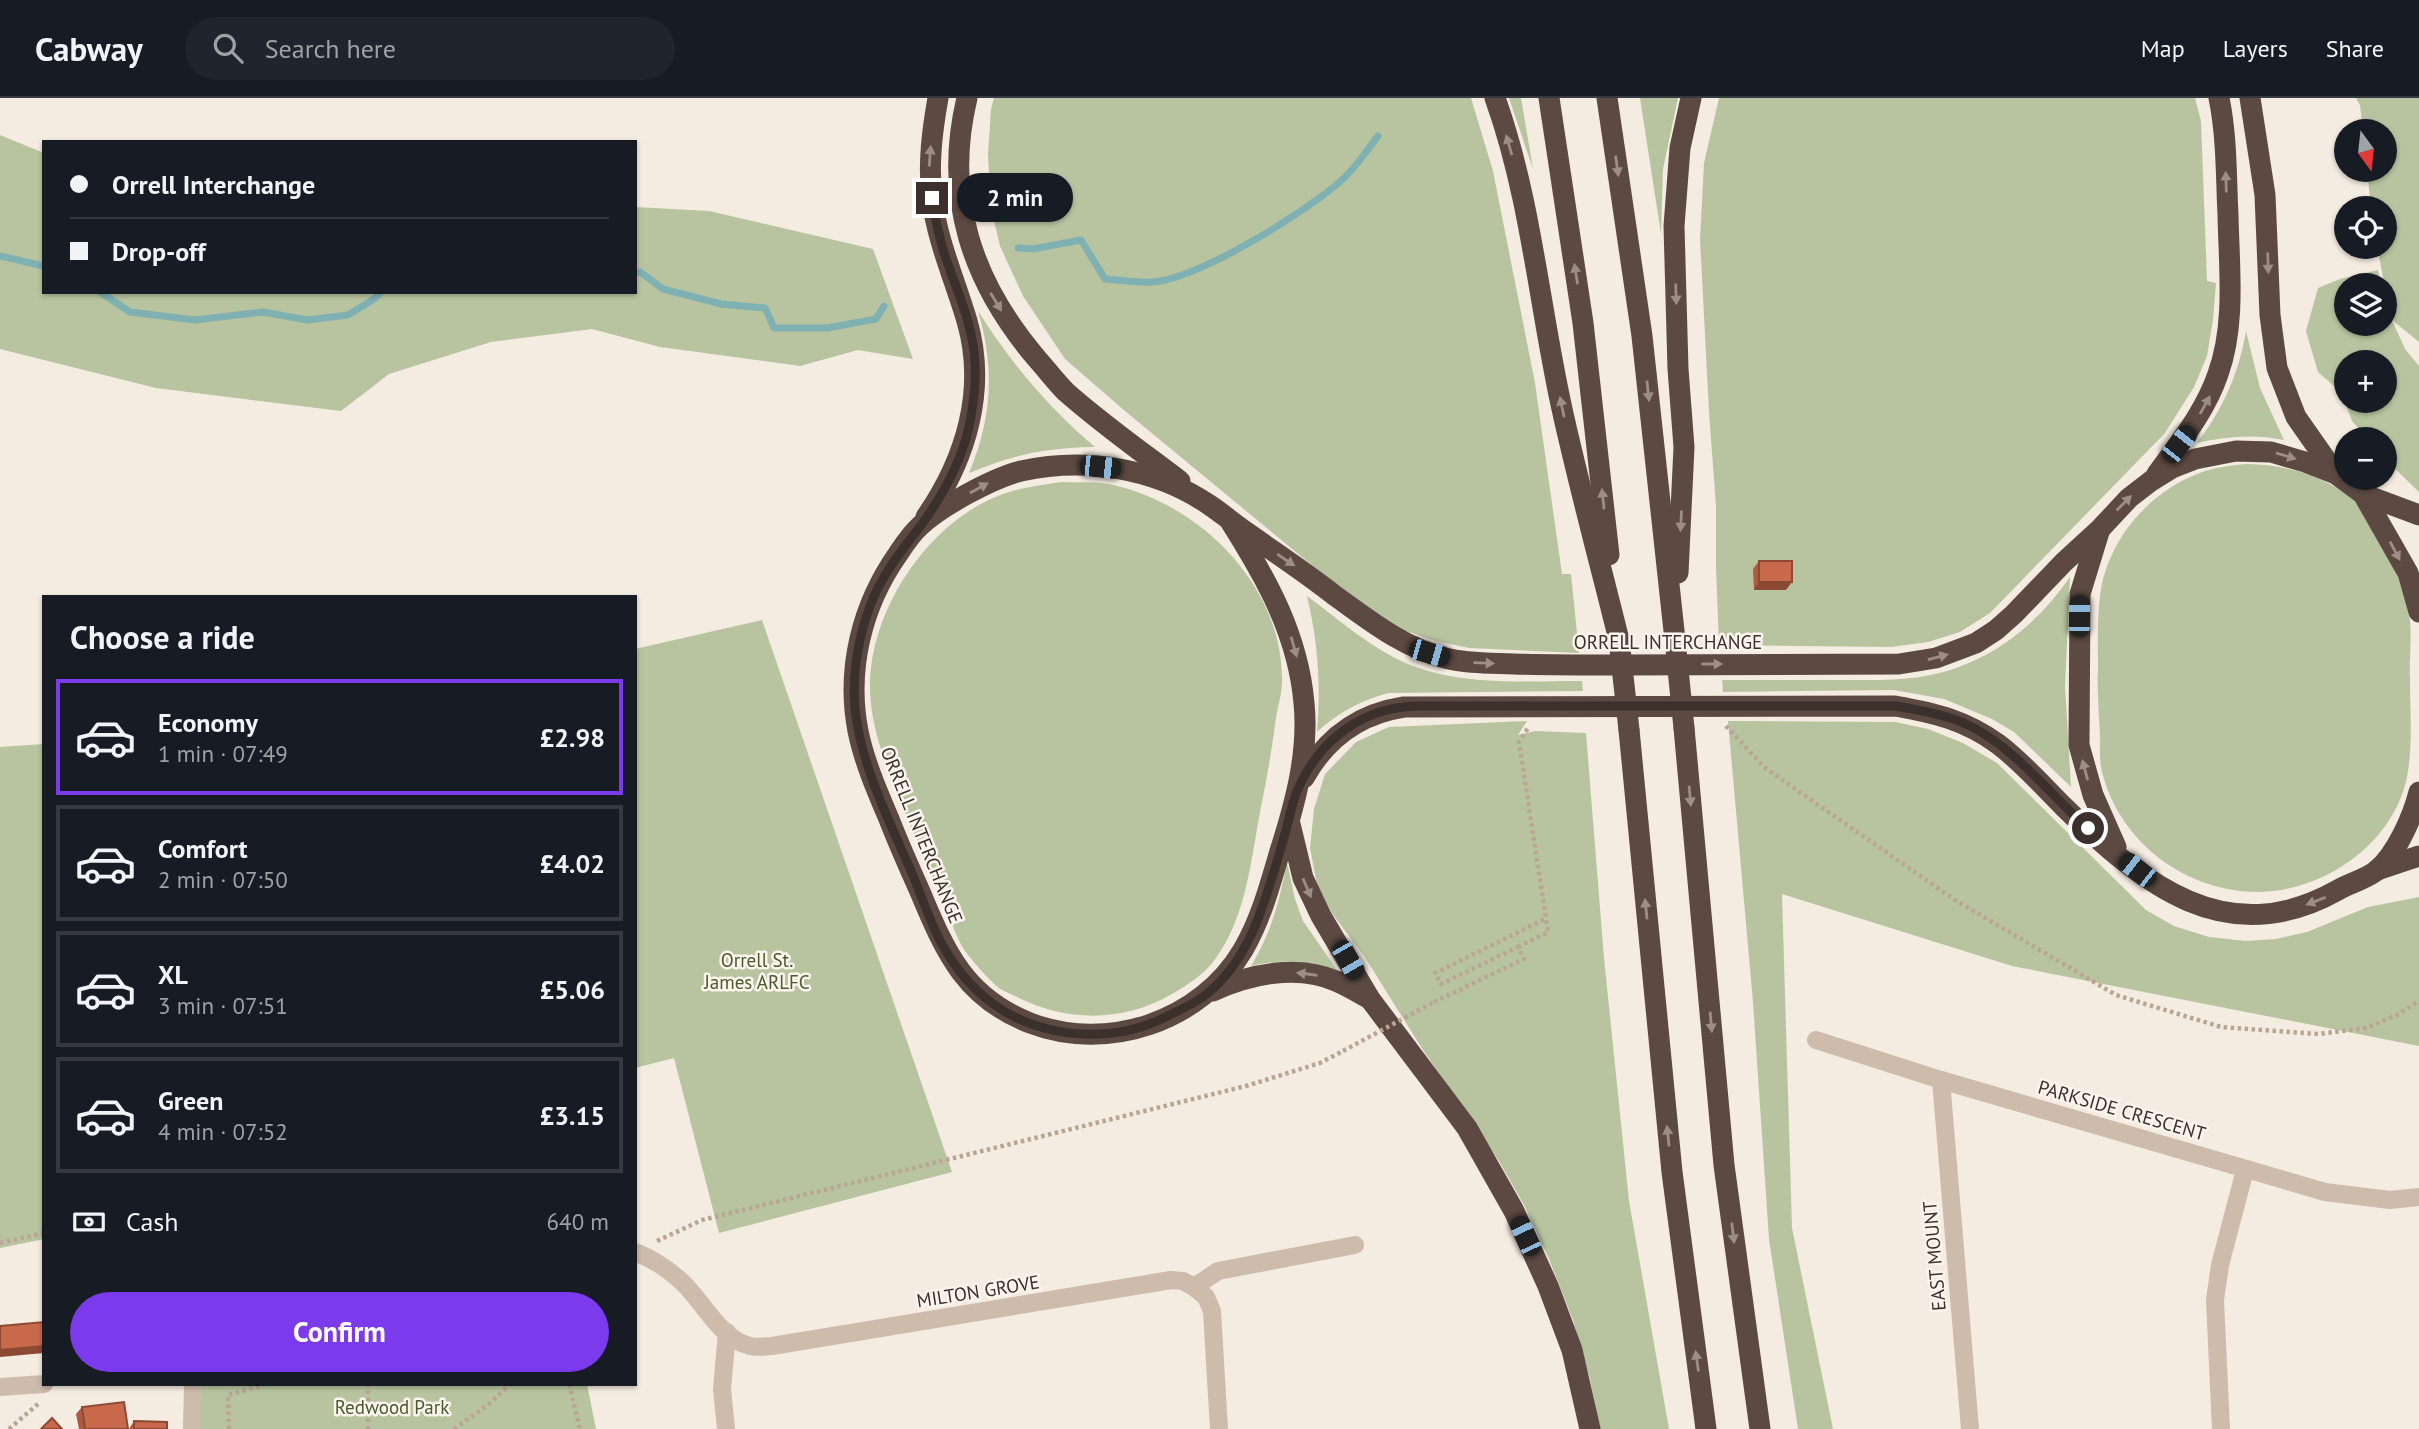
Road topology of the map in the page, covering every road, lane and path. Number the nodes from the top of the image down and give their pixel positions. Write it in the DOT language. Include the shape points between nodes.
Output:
graph roads {
  1 [pos="938,98"];
  2 [pos="967,98"];
  3 [pos="1495,98"];
  4 [pos="1549,98"];
  5 [pos="1607,98"];
  6 [pos="1691,98"];
  7 [pos="2219,98"];
  8 [pos="2250,98"];
  9 [pos="2334,471"];
  10 [pos="2334,473"];
  11 [pos="2151,481"];
  12 [pos="2358,490"];
  13 [pos="2363,494"];
  14 [pos="1209,504"];
  15 [pos="2419,516"];
  16 [pos="1230,521"];
  17 [pos="921,524"];
  18 [pos="2100,529"];
  19 [pos="2419,612"];
  20 [pos="1619,640"];
  21 [pos="1675,640"];
  22 [pos="1723,723"];
  23 [pos="1529,726"];
  24 [pos="2419,792"];
  25 [pos="1296,793"];
  26 [pos="1289,822"];
  27 [pos="2119,856"];
  28 [pos="2419,856"];
  29 [pos="2377,870"];
  30 [pos="1545,919"];
  31 [pos="1518,947"];
  32 [pos="1208,993"];
  33 [pos="1370,999"];
  34 [pos="2419,1001"];
  35 [pos="1816,1040"];
  36 [pos="1941,1080"];
  37 [pos="2245,1170"];
  38 [pos="2419,1197"];
  39 [pos="42,1233"];
  40 [pos="0,1243"];
  41 [pos="1354,1245"];
  42 [pos="641,1249"];
  43 [pos="1194,1287"];
  44 [pos="727,1332"];
  45 [pos="42,1384"];
  46 [pos="193,1386"];
  47 [pos="260,1386"];
  48 [pos="368,1386"];
  49 [pos="508,1386"];
  50 [pos="569,1386"];
  51 [pos="0,1387"];
  52 [pos="192,1429"];
  53 [pos="229,1429"];
  54 [pos="368,1429"];
  55 [pos="454,1429"];
  56 [pos="580,1429"];
  57 [pos="726,1429"];
  58 [pos="1219,1429"];
  59 [pos="1590,1429"];
  60 [pos="1706,1429"];
  61 [pos="1760,1429"];
  62 [pos="1970,1429"];
  63 [pos="2221,1429"];
  17 -- 1 [label="highway, one-way" via="963,449 971,418 975,365 932,198 929,163"];
  2 -- 14 [label="highway, one-way" via="957,158 961,200 969,239 995,302 1065,391"];
  20 -- 3 [label="highway, one-way" via="1562,408 1526,213"];
  20 -- 4 [label="highway, one-way" via="1583,323"];
  5 -- 21 [label="highway, one-way" via="1642,336"];
  6 -- 21 [label="highway, one-way" via="1680,148 1674,226 1684,447"];
  11 -- 7 [label="highway, one-way" via="2202,411 2225,351 2230,270 2225,126"];
  8 -- 9 [label="highway, one-way" via="2264,195 2277,368 2297,417"];
  11 -- 10 [label="highway, ORRELL INTERCHANGE, one-way" via="2195,459 2236,451 2271,452"];
  18 -- 11 [label="highway, ORRELL INTERCHANGE, one-way"];
  12 -- 13 [label="highway, ORRELL INTERCHANGE"];
  13 -- 15 [label="highway"];
  13 -- 19 [label="highway, ORRELL INTERCHANGE, one-way" via="2407,573"];
  14 -- 16 [label="highway, ORRELL INTERCHANGE"];
  17 -- 14 [label="highway, ORRELL INTERCHANGE, one-way" via="984,484 1044,466 1124,469"];
  16 -- 18 [label="highway, ORRELL INTERCHANGE, one-way" via="1410,646 1469,663 1561,665 1899,664 1936,658 1996,630"];
  16 -- 25 [label="highway, ORRELL INTERCHANGE, one-way" via="1265,577 1296,653 1305,719"];
  17 -- 32 [label="highway, ORRELL INTERCHANGE" via="888,569 871,604 857,651 855,705 868,766 942,945 964,977 991,1003 1049,1030 1087,1035 1145,1027"];
  27 -- 18 [label="highway, ORRELL INTERCHANGE, one-way" via="2093,795 2080,745 2080,594"];
  60 -- 20 [label="highway, one-way, bridge" via="1672,1172"];
  21 -- 61 [label="highway, one-way, bridge" via="1724,1165"];
  22 -- 34 [label="path" via="1764,767 1955,901 2116,995 2221,1027 2318,1034 2366,1028"];
  23 -- 30 [label="path" via="1519,741"];
  24 -- 29 [label="highway, ORRELL INTERCHANGE" via="2407,828"];
  25 -- 26 [label="highway, ORRELL INTERCHANGE"];
  25 -- 27 [label="highway, ORRELL INTERCHANGE" via="1314,760 1340,732 1376,712 1404,706 1895,706 1966,724 2000,745"];
  26 -- 32 [label="highway, ORRELL INTERCHANGE" via="1255,926 1232,967"];
  26 -- 33 [label="highway, one-way" via="1311,898"];
  29 -- 27 [label="highway, ORRELL INTERCHANGE, one-way" via="2297,908 2236,914 2185,901"];
  28 -- 29 [label="highway"];
  30 -- 31 [label="path" via="1548,932"];
  30 -- 31 [label="path" via="1435,973 1441,984"];
  31 -- 42 [label="path, bridge" via="1524,958 1320,1063 1246,1087 702,1220"];
  33 -- 32 [label="highway, one-way" via="1335,981 1282,972 1237,981"];
  33 -- 59 [label="highway" via="1467,1128 1514,1211 1572,1350"];
  35 -- 36 [label="street, PARKSIDE CRESCENT"];
  36 -- 37 [label="street, PARKSIDE CRESCENT"];
  36 -- 62 [label="street, EAST MOUNT"];
  37 -- 38 [label="street, PARKSIDE CRESCENT" via="2358,1198"];
  37 -- 63 [label="street" via="2215,1300"];
  39 -- 40 [label="path"];
  41 -- 43 [label="street" via="1218,1271"];
  42 -- 44 [label="street, MILTON GROVE" via="683,1283"];
  43 -- 44 [label="street, MILTON GROVE" via="1171,1280 772,1346 751,1347"];
  43 -- 58 [label="street" via="1206,1297 1212,1311"];
  44 -- 57 [label="street" via="722,1389"];
  45 -- 51 [label="street"];
  46 -- 52 [label="street"];
  47 -- 53 [label="path" via="228,1395"];
  48 -- 54 [label="path"];
  49 -- 55 [label="path"];
  50 -- 56 [label="path"];
}
